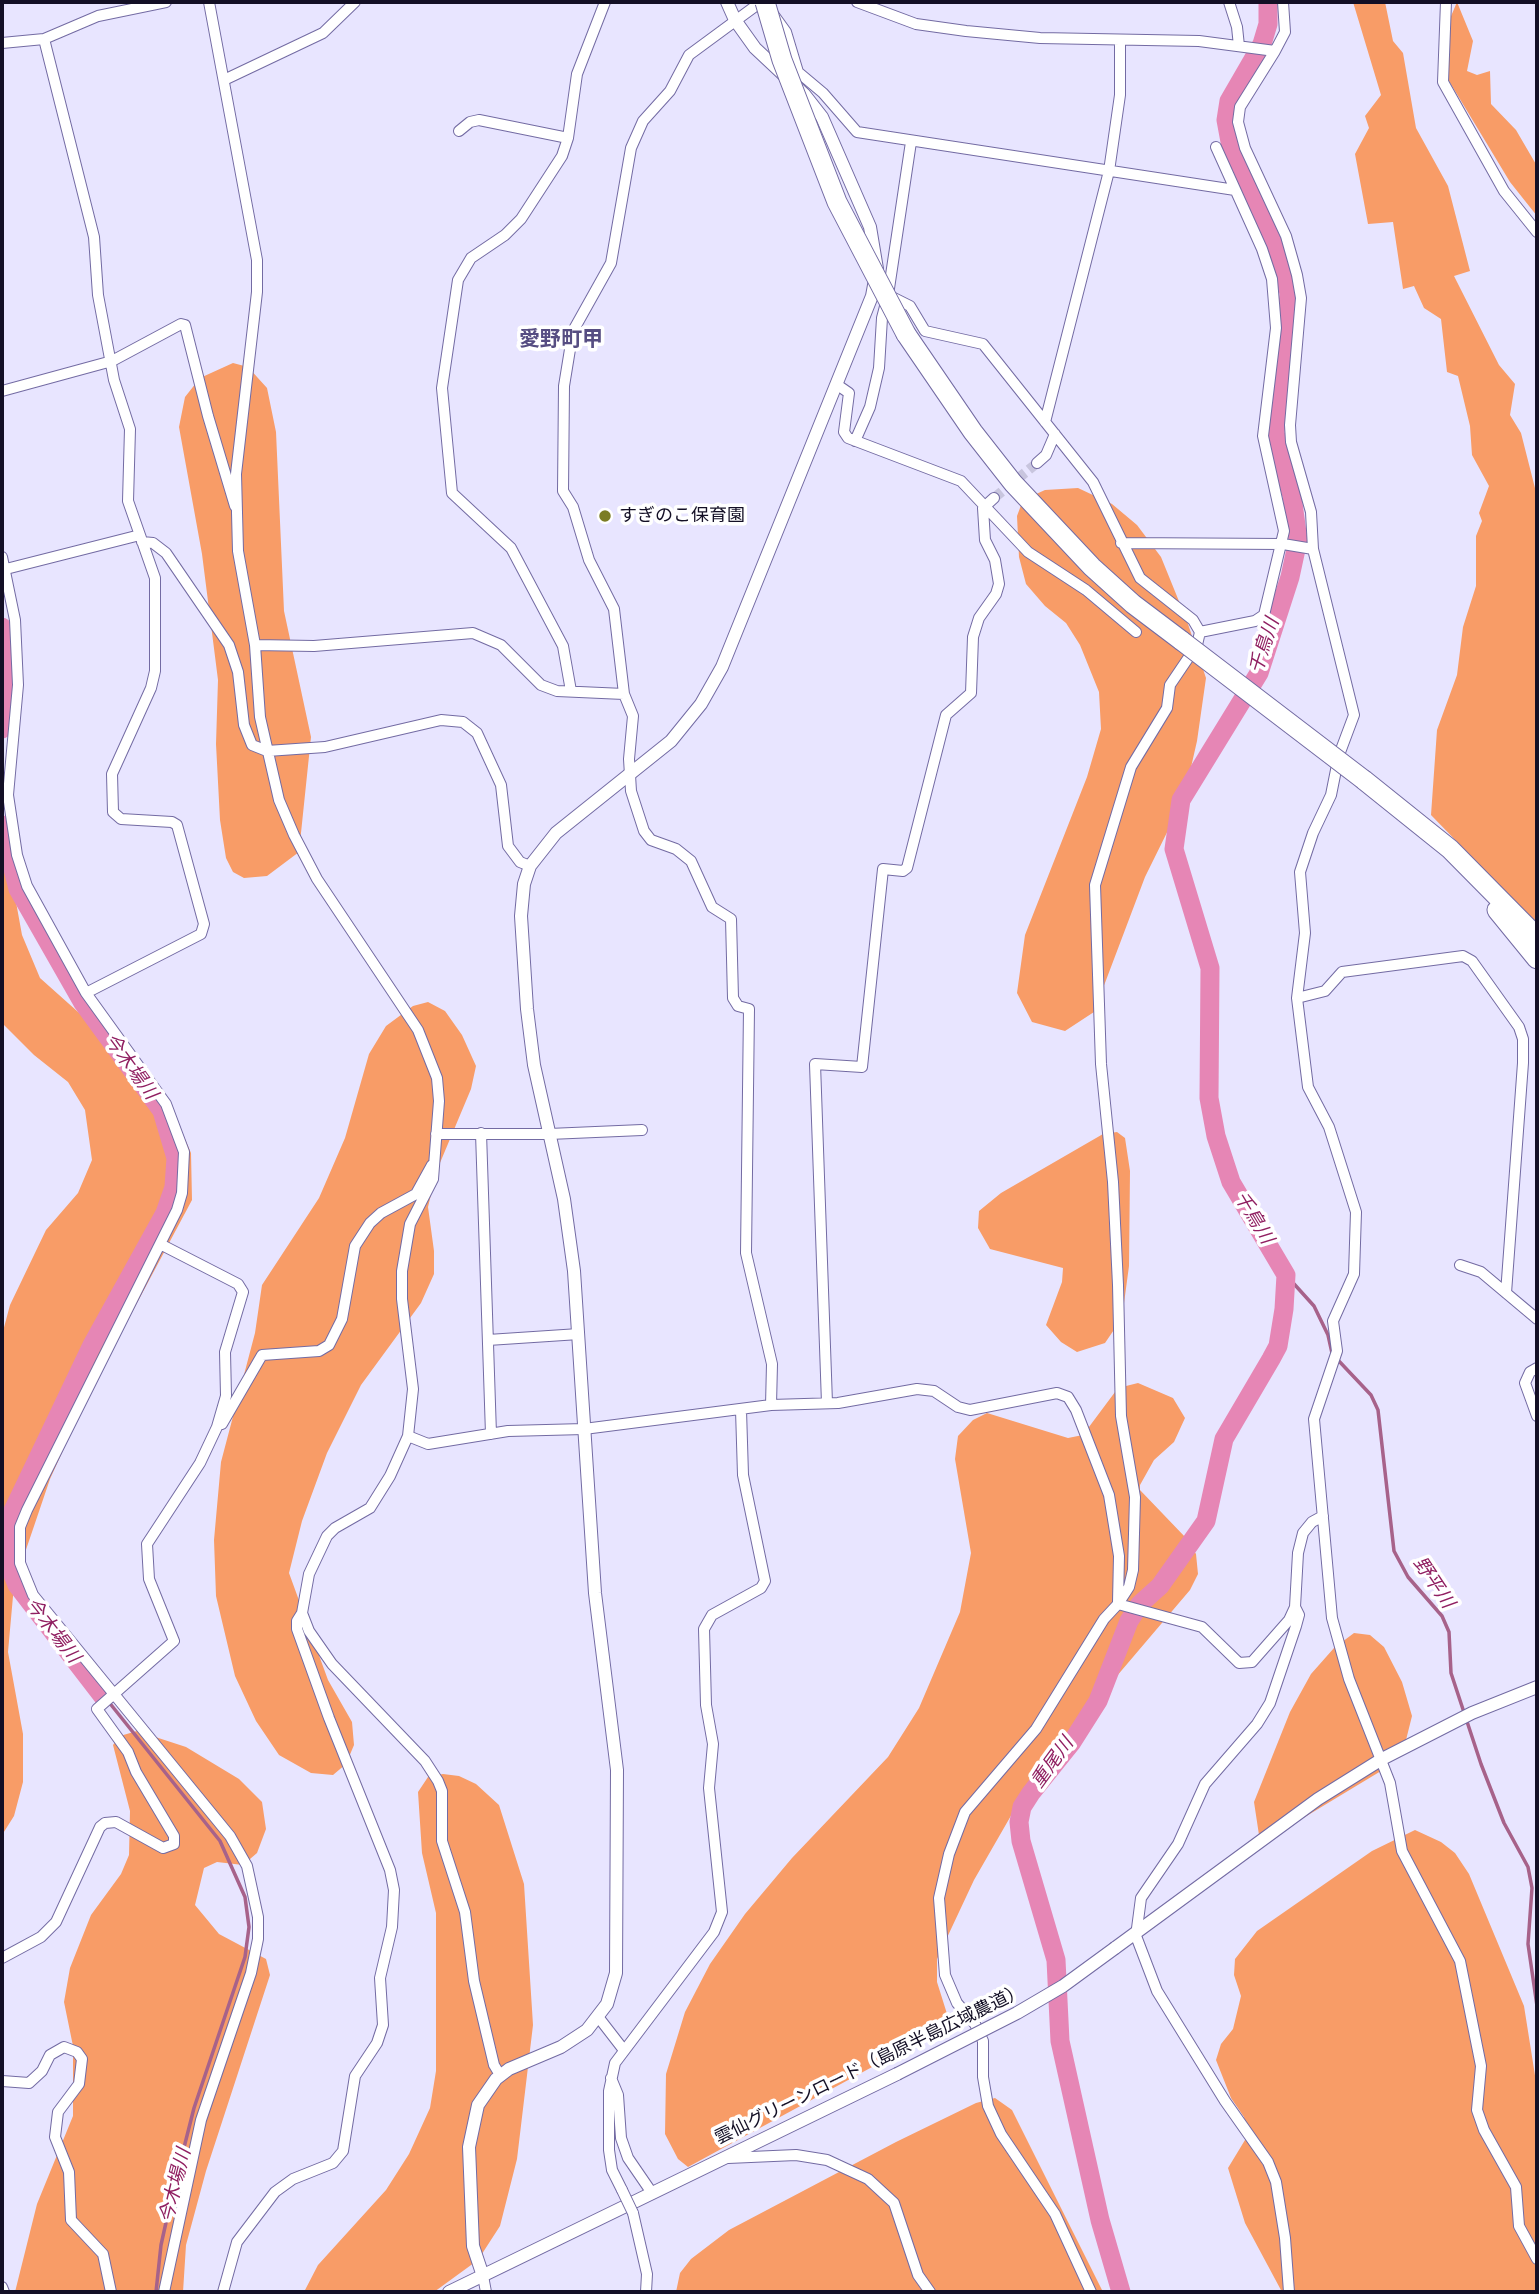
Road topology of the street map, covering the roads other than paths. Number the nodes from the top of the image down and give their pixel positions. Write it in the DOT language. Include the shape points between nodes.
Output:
graph roads {
  1 [pos="166,2"];
  2 [pos="209,2"];
  3 [pos="355,2"];
  4 [pos="605,2"];
  5 [pos="727,2"];
  6 [pos="762,2"];
  7 [pos="857,2"];
  8 [pos="1229,2"];
  9 [pos="1283,2"];
  10 [pos="1446,2"];
  11 [pos="735,20"];
  12 [pos="44,39"];
  13 [pos="1120,40"];
  14 [pos="2,43"];
  15 [pos="1243,47"];
  16 [pos="1272,51"];
  17 [pos="225,80"];
  18 [pos="459,131"];
  19 [pos="568,138"];
  20 [pos="911,142"];
  21 [pos="1216,148"];
  22 [pos="1109,171"];
  23 [pos="1235,190"];
  24 [pos="1537,232"];
  25 [pos="888,295"];
  26 [pos="112,361"];
  27 [pos="836,384"];
  28 [pos="2,391"];
  29 [pos="1045,422"];
  30 [pos="1055,434"];
  31 [pos="855,442"];
  32 [pos="1037,463"];
  33 [pos="994,498"];
  34 [pos="238,507"];
  35 [pos="983,508"];
  36 [pos="141,538"];
  37 [pos="1121,543"];
  38 [pos="1285,545"];
  39 [pos="1310,549"];
  40 [pos="3,565"];
  41 [pos="1136,632"];
  42 [pos="1200,632"];
  43 [pos="255,645"];
  44 [pos="570,691"];
  45 [pos="624,694"];
  46 [pos="267,751"];
  47 [pos="631,776"];
  48 [pos="1405,813"];
  49 [pos="530,866"];
  50 [pos="1537,937"];
  51 [pos="1537,960"];
  52 [pos="86,993"];
  53 [pos="1297,998"];
  54 [pos="642,1129"];
  55 [pos="481,1133"];
  56 [pos="436,1134"];
  57 [pos="549,1134"];
  58 [pos="434,1164"];
  59 [pos="160,1244"];
  60 [pos="1460,1265"];
  61 [pos="1506,1293"];
  62 [pos="1537,1319"];
  63 [pos="579,1334"];
  64 [pos="488,1340"];
  65 [pos="1537,1368"];
  66 [pos="827,1403"];
  67 [pos="771,1405"];
  68 [pos="741,1410"];
  69 [pos="1537,1416"];
  70 [pos="217,1427"];
  71 [pos="584,1429"];
  72 [pos="491,1434"];
  73 [pos="408,1436"];
  74 [pos="1323,1517"];
  75 [pos="1118,1604"];
  76 [pos="1295,1607"];
  77 [pos="302,1612"];
  78 [pos="1537,1687"];
  79 [pos="113,1694"];
  80 [pos="1385,1757"];
  81 [pos="1136,1936"];
  82 [pos="2,1958"];
  83 [pos="599,2018"];
  84 [pos="623,2049"];
  85 [pos="500,2075"];
  86 [pos="611,2078"];
  87 [pos="2,2081"];
  88 [pos="723,2158"];
  89 [pos="653,2193"];
  90 [pos="1537,2259"];
  91 [pos="483,2276"];
  92 [pos="2,2287"];
  93 [pos="4,2292"];
  94 [pos="111,2292"];
  95 [pos="164,2292"];
  96 [pos="223,2292"];
  97 [pos="449,2292"];
  98 [pos="486,2292"];
  99 [pos="646,2292"];
  100 [pos="930,2292"];
  101 [pos="1091,2292"];
  102 [pos="1289,2292"];
  1 -- 12 [label="street" via="98,16"];
  2 -- 17 [label="street"];
  3 -- 17 [label="street" via="323,33"];
  4 -- 19 [label="street" via="577,74"];
  5 -- 11 [label="street"];
  6 -- 11 [label="street"];
  6 -- 20 [label="street" via="783,24 798,72 823,93 848,125 865,135"];
  6 -- 48 [label="highway, bridge" via="837,202 906,334 1013,483 1133,604"];
  7 -- 13 [label="street" via="916,24 1040,38"];
  8 -- 15 [label="street"];
  9 -- 16 [label="street" via="1285,32"];
  10 -- 24 [label="street" via="1443,82 1504,191"];
  11 -- 27 [label="street" via="755,48 822,117 870,227 877,269 872,296"];
  11 -- 45 [label="street" via="689,55 670,91 643,121 631,148 611,263 573,331 565,386 563,492 573,507 589,561 614,609"];
  12 -- 14 [label="street"];
  12 -- 26 [label="street" via="94,237 98,295"];
  13 -- 15 [label="street"];
  13 -- 22 [label="street" via="1120,95"];
  15 -- 16 [label="street"];
  16 -- 39 [label="street" via="1240,107 1238,122 1245,148 1286,236 1301,298 1290,425 1311,512"];
  17 -- 34 [label="street" via="257,260 236,474"];
  18 -- 19 [label="street" via="479,120"];
  19 -- 44 [label="street" via="556,166 521,219 465,266 448,331 442,388 452,494 511,548 562,646"];
  20 -- 22 [label="street"];
  20 -- 25 [label="street"];
  21 -- 23 [label="street"];
  22 -- 23 [label="street"];
  22 -- 29 [label="street"];
  23 -- 38 [label="street" via="1262,249 1276,302 1264,436"];
  25 -- 29 [label="street" via="910,306 925,331 983,344"];
  25 -- 31 [label="street" via="870,407"];
  26 -- 28 [label="street"];
  26 -- 34 [label="street" via="181,324 188,327 231,501"];
  26 -- 36 [label="street" via="130,429 126,486"];
  27 -- 31 [label="street" via="849,393 845,432"];
  27 -- 47 [label="street" via="722,667 701,704 671,741"];
  29 -- 30 [label="street"];
  30 -- 32 [label="street"];
  30 -- 37 [label="street" via="1093,482"];
  31 -- 35 [label="street" via="961,481"];
  33 -- 35 [label="street"];
  34 -- 43 [label="street" via="241,573"];
  35 -- 41 [label="street" via="1028,552 1086,590"];
  35 -- 66 [label="street" via="985,540 999,584 973,637 971,693 946,715 907,868 883,869 862,1067 815,1064"];
  36 -- 40 [label="street"];
  36 -- 46 [label="street" via="166,553 222,633 238,672 247,737 258,750"];
  36 -- 52 [label="street" via="155,578 155,671 112,774 113,813 121,819 177,825 204,924 201,934"];
  37 -- 38 [label="street"];
  37 -- 42 [label="street" via="1140,578 1193,620"];
  38 -- 39 [label="street"];
  38 -- 42 [label="street" via="1264,615"];
  39 -- 53 [label="street" via="1353,715 1331,794 1300,872 1305,933"];
  40 -- 52 [label="street" via="15,620 18,685 9,764 12,834 27,886"];
  42 -- 75 [label="street" via="1197,645 1170,685 1167,708 1131,767 1095,886 1101,1065 1118,1272 1121,1416 1135,1497 1133,1570"];
  43 -- 44 [label="street" via="314,646 473,633 501,645 541,685"];
  43 -- 46 [label="street"];
  44 -- 45 [label="street"];
  45 -- 47 [label="street" via="633,716"];
  46 -- 49 [label="street" via="325,747 441,720 463,722 477,733 501,785 511,851"];
  46 -- 56 [label="street" via="279,800 317,879 383,975 429,1054 439,1101"];
  47 -- 49 [label="street" via="556,833"];
  47 -- 67 [label="street" via="635,806 647,836 684,854 712,907 731,919 733,998 748,1009 746,1253 772,1364"];
  48 -- 50 [label="highway" via="1450,849"];
  48 -- 51 [label="highway" via="1488,900"];
  49 -- 57 [label="street" via="521,901 523,967 534,1065"];
  52 -- 59 [label="street" via="166,1104 184,1152 182,1193"];
  53 -- 61 [label="street" via="1325,990 1342,972 1463,956 1472,961 1511,1016 1521,1032 1523,1063"];
  53 -- 74 [label="street" via="1308,1087 1329,1127 1356,1212 1354,1274 1333,1321 1335,1357 1314,1419"];
  54 -- 57 [label="street"];
  55 -- 56 [label="street"];
  55 -- 57 [label="street"];
  55 -- 64 [label="street"];
  56 -- 58 [label="street"];
  57 -- 63 [label="street" via="564,1199"];
  58 -- 70 [label="street" via="416,1194 370,1223 355,1246 342,1319 329,1345 319,1351 262,1355 226,1420"];
  58 -- 73 [label="street" via="431,1186 410,1224 402,1271 414,1389"];
  59 -- 70 [label="street" via="238,1284 243,1292 225,1352 226,1396"];
  59 -- 79 [label="street" via="20,1527 20,1563 33,1595"];
  60 -- 61 [label="street" via="1481,1272"];
  61 -- 62 [label="street"];
  63 -- 64 [label="street"];
  63 -- 71 [label="street"];
  64 -- 72 [label="street"];
  65 -- 69 [label="street" via="1525,1383"];
  66 -- 67 [label="street"];
  66 -- 75 [label="street" via="917,1389 933,1391 970,1410 1057,1393 1068,1397 1109,1495 1119,1556"];
  67 -- 68 [label="street"];
  68 -- 71 [label="street"];
  68 -- 84 [label="street" via="743,1475 765,1581 761,1588 712,1615 704,1629 706,1705 713,1744 709,1788 722,1912 707,1942"];
  70 -- 79 [label="street" via="201,1463 147,1544 149,1579 174,1641"];
  71 -- 72 [label="street"];
  71 -- 83 [label="street" via="595,1593 619,1803 615,1973"];
  72 -- 73 [label="street" via="428,1444"];
  73 -- 77 [label="street" via="370,1508 327,1536 309,1574"];
  74 -- 76 [label="street" via="1303,1533"];
  74 -- 80 [label="street" via="1332,1618 1349,1679"];
  75 -- 76 [label="street" via="1202,1627 1229,1655 1246,1664 1289,1620"];
  75 -- 101 [label="street" via="1036,1729 965,1812 948,1854 939,1898 945,1975 957,2003 983,2041 988,2106 1001,2134 1055,2214"];
  76 -- 81 [label="street" via="1299,1615 1270,1703 1205,1784 1178,1844 1141,1898"];
  77 -- 85 [label="street" via="332,1664 425,1761 438,1781 442,1842 465,1912 474,1981"];
  77 -- 96 [label="street" via="297,1629 394,1890 380,1978 383,2025 355,2076 343,2151 333,2163 293,2179 275,2192 237,2242"];
  78 -- 80 [label="street, 雲仙グリーンロード（島原半島広域農道）" via="1472,1713"];
  79 -- 82 [label="street" via="97,1709 128,1752 174,1836 174,1844 163,1848 116,1822 105,1823 56,1922 41,1937"];
  79 -- 95 [label="street" via="230,1836 247,1866 258,1917 251,1973 201,2120"];
  80 -- 81 [label="street, 雲仙グリーンロード（島原半島広域農道）" via="1318,1799"];
  80 -- 90 [label="street" via="1402,1851 1460,1961 1480,2066 1477,2110 1516,2187 1519,2226"];
  81 -- 88 [label="street, 雲仙グリーンロード（島原半島広域農道）, bridge" via="1017,2013"];
  81 -- 102 [label="street" via="1157,1991 1268,2162 1284,2227"];
  83 -- 84 [label="street"];
  83 -- 85 [label="street" via="575,2040"];
  84 -- 86 [label="street"];
  85 -- 91 [label="street" via="478,2105 469,2147 473,2246"];
  86 -- 89 [label="street" via="628,2158"];
  86 -- 99 [label="street, bridge" via="612,2170 633,2213 647,2274"];
  87 -- 94 [label="street" via="29,2083 56,2049 71,2048 82,2059 79,2084 58,2112 55,2137 69,2172 71,2220 103,2254"];
  88 -- 89 [label="street, 雲仙グリーンロード（島原半島広域農道）"];
  88 -- 100 [label="street" via="796,2155 827,2160 868,2179 894,2203 918,2275"];
  89 -- 91 [label="street, 雲仙グリーンロード（島原半島広域農道）"];
  91 -- 97 [label="street, 雲仙グリーンロード（島原半島広域農道）"];
  91 -- 98 [label="street"];
  92 -- 93 [label="street"];
}
